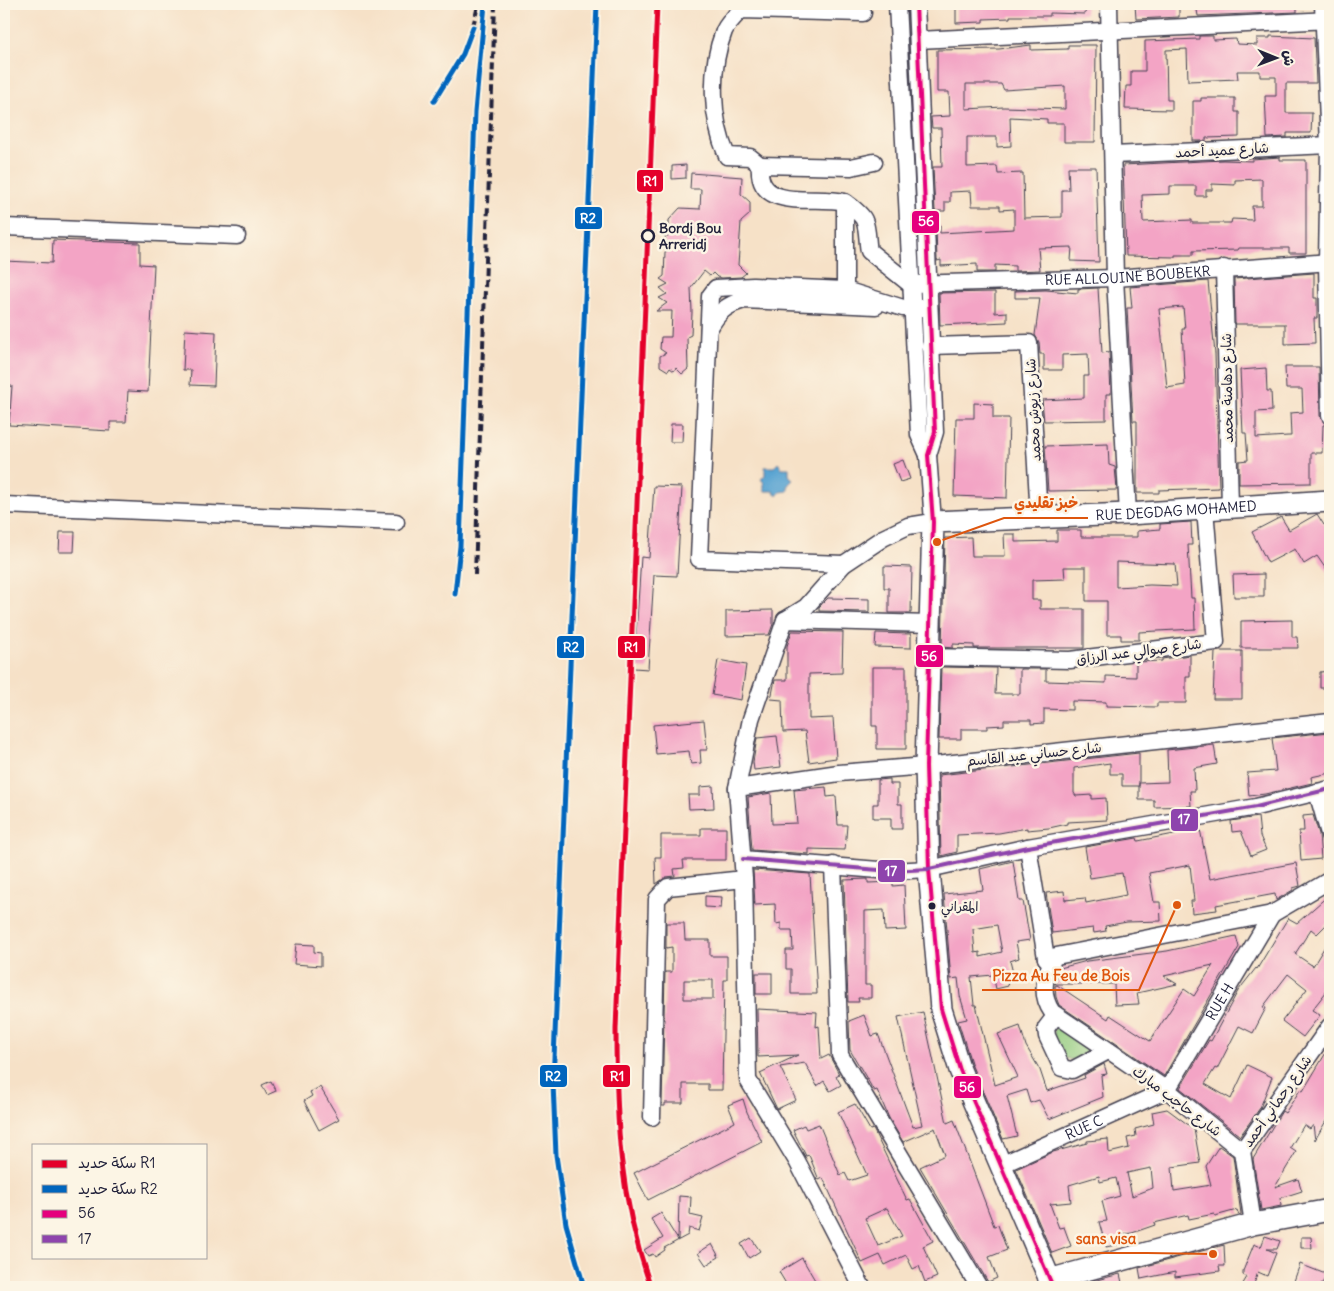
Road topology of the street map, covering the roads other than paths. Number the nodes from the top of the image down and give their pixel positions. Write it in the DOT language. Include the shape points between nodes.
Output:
graph roads {
  1 [pos="897,4"];
  2 [pos="916,4"];
  3 [pos="1109,4"];
  4 [pos="1323,4"];
  5 [pos="863,13"];
  6 [pos="1327,20"];
  7 [pos="1110,31"];
  8 [pos="918,40"];
  9 [pos="1330,145"];
  10 [pos="1113,155"];
  11 [pos="874,162"];
  12 [pos="760,165"];
  13 [pos="845,202"];
  14 [pos="4,227"];
  15 [pos="237,236"];
  16 [pos="1329,262"];
  17 [pos="1224,268"];
  18 [pos="1116,278"];
  19 [pos="927,282"];
  20 [pos="910,284"];
  21 [pos="845,290"];
  22 [pos="907,308"];
  23 [pos="928,308"];
  24 [pos="707,333"];
  25 [pos="930,346"];
  26 [pos="1330,416"];
  27 [pos="928,455"];
  28 [pos="1330,500"];
  29 [pos="4,505"];
  30 [pos="1230,508"];
  31 [pos="1205,509"];
  32 [pos="1128,514"];
  33 [pos="1039,517"];
  34 [pos="396,522"];
  35 [pos="933,522"];
  36 [pos="844,564"];
  37 [pos="785,620"];
  38 [pos="930,624"];
  39 [pos="929,657"];
  40 [pos="1330,722"];
  41 [pos="926,766"];
  42 [pos="738,788"];
  43 [pos="1323,791"];
  44 [pos="1330,837"];
  45 [pos="1028,847"];
  46 [pos="743,859"];
  47 [pos="833,865"];
  48 [pos="929,869"];
  49 [pos="744,879"];
  50 [pos="1330,880"];
  51 [pos="1272,914"];
  52 [pos="1046,958"];
  53 [pos="1056,1015"];
  54 [pos="1330,1026"];
  55 [pos="1108,1051"];
  56 [pos="1167,1090"];
  57 [pos="652,1117"];
  58 [pos="1242,1151"];
  59 [pos="1001,1165"];
  60 [pos="1330,1210"];
  61 [pos="1253,1224"];
  62 [pos="1051,1284"];
  63 [pos="862,1287"];
  64 [pos="979,1287"];
  1 -- 20 [label="street"];
  2 -- 8 [label="street"];
  3 -- 7 [label="street"];
  4 -- 6 [label="street"];
  5 -- 12 [label="street" via="741,10 724,30 713,92 720,140 727,156 750,157"];
  6 -- 7 [label="street"];
  6 -- 9 [label="street"];
  7 -- 8 [label="street"];
  7 -- 10 [label="street"];
  8 -- 19 [label="street"];
  9 -- 10 [label="street, شارع عميد أحمد"];
  9 -- 16 [label="street"];
  10 -- 18 [label="street"];
  11 -- 12 [label="street" via="851,167"];
  12 -- 13 [label="street" via="760,178 769,192 790,200"];
  13 -- 20 [label="street" via="864,219 868,252"];
  13 -- 21 [label="street"];
  14 -- 15 [label="street"];
  16 -- 17 [label="street, RUE ALLOUINE BOUBEKR"];
  16 -- 26 [label="street"];
  17 -- 18 [label="street, RUE ALLOUINE BOUBEKR"];
  17 -- 30 [label="street, شارع دهامنة محمد"];
  18 -- 19 [label="street, RUE ALLOUINE BOUBEKR"];
  18 -- 32 [label="street"];
  19 -- 20 [label="street, RUE ALLOUINE BOUBEKR"];
  19 -- 23 [label="street"];
  20 -- 22 [label="street"];
  21 -- 22 [label="street"];
  21 -- 24 [label="street" via="753,286 716,288 710,296"];
  22 -- 23 [label="street"];
  22 -- 24 [label="street" via="744,300 729,304 720,311"];
  22 -- 27 [label="street" via="919,435"];
  23 -- 25 [label="street"];
  24 -- 36 [label="street" via="699,559"];
  25 -- 27 [label="street" via="935,432"];
  25 -- 33 [label="street, شارع زيوش محمد" via="1029,343"];
  27 -- 35 [label="street"];
  28 -- 30 [label="main road, RUE DEGDAG MOHAMED"];
  29 -- 34 [label="street"];
  30 -- 31 [label="main road, RUE DEGDAG MOHAMED"];
  31 -- 32 [label="main road, RUE DEGDAG MOHAMED"];
  31 -- 39 [label="street, شارع صوالي عبد الرزاق" via="1216,642 1070,660"];
  32 -- 33 [label="main road, RUE DEGDAG MOHAMED"];
  33 -- 35 [label="main road, RUE DEGDAG MOHAMED"];
  35 -- 36 [label="street" via="908,526"];
  35 -- 38 [label="main road"];
  36 -- 37 [label="street" via="806,607"];
  37 -- 38 [label="street"];
  37 -- 42 [label="street" via="752,719"];
  38 -- 39 [label="main road"];
  39 -- 41 [label="main road"];
  40 -- 41 [label="street, شارع حساني عبد القاسم"];
  41 -- 42 [label="street, شارع حساني عبد القاسم" via="839,773"];
  41 -- 48 [label="main road"];
  42 -- 46 [label="street"];
  43 -- 44 [label="street"];
  43 -- 45 [label="street" via="1256,807"];
  45 -- 48 [label="street"];
  45 -- 52 [label="street"];
  46 -- 47 [label="street"];
  46 -- 49 [label="street"];
  47 -- 48 [label="street" via="890,870"];
  47 -- 64 [label="street" via="840,1055"];
  48 -- 59 [label="main road" via="941,1009 960,1070"];
  49 -- 57 [label="street" via="668,887 657,899"];
  49 -- 63 [label="street" via="748,1080 797,1161"];
  50 -- 51 [label="street"];
  51 -- 52 [label="street"];
  51 -- 56 [label="street, RUE H"];
  52 -- 53 [label="street, شارع حاجب مبارك" via="1052,962 1045,981 1044,998"];
  53 -- 55 [label="street, شارع حاجب مبارك"];
  53 -- 55 [label="street" via="1046,1028 1046,1036 1062,1068 1072,1070"];
  54 -- 58 [label="street, شارع رحماني أحمد"];
  55 -- 56 [label="street, شارع حاجب مبارك"];
  56 -- 58 [label="street, شارع حاجب مبارك"];
  56 -- 59 [label="street, RUE C"];
  58 -- 61 [label="street"];
  59 -- 62 [label="main road"];
  60 -- 61 [label="main road"];
  61 -- 62 [label="main road"];
}
